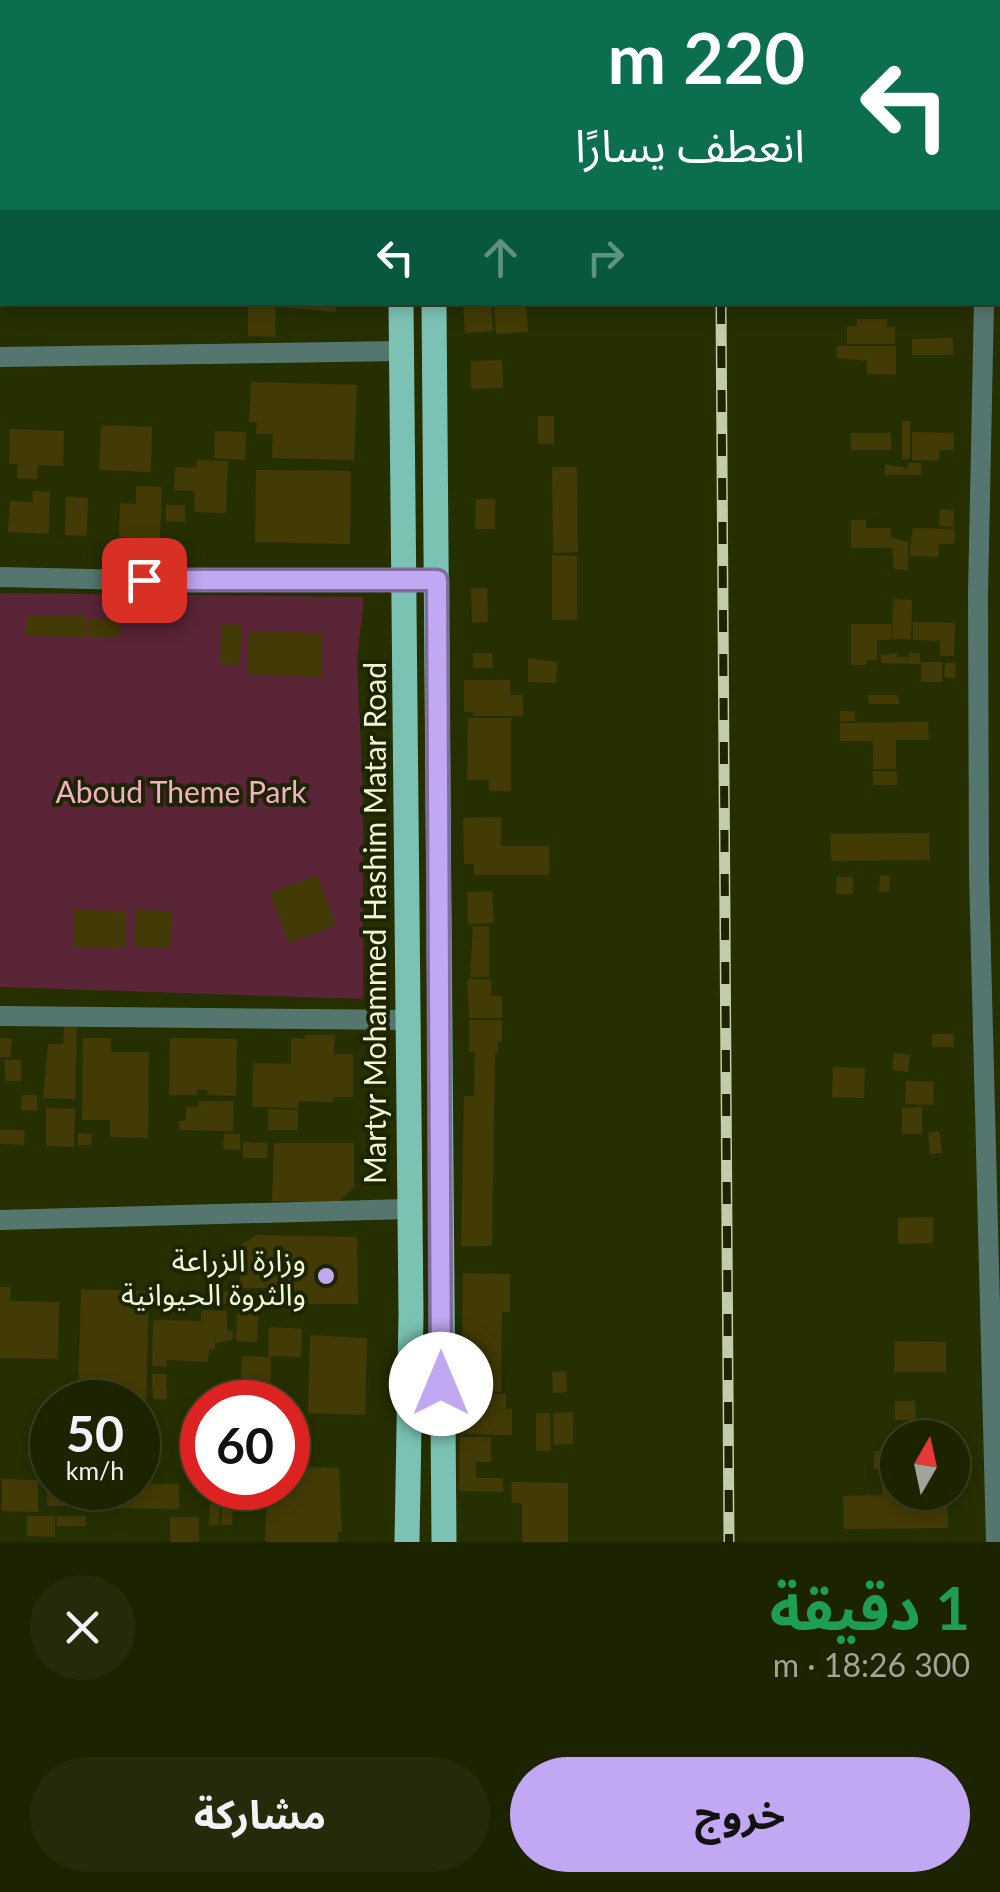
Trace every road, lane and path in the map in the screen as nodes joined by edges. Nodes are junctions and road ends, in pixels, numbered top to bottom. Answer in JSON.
{"nodes":[{"id":1,"x":401,"y":305,"type":"edge"},
{"id":2,"x":434,"y":305,"type":"edge"},
{"id":3,"x":984,"y":305,"type":"edge"},
{"id":4,"x":402,"y":351,"type":"junction"},
{"id":5,"x":0,"y":357,"type":"edge"},
{"id":6,"x":0,"y":577,"type":"edge"},
{"id":7,"x":404,"y":580,"type":"junction"},
{"id":8,"x":437,"y":580,"type":"junction"},
{"id":9,"x":0,"y":1016,"type":"edge"},
{"id":10,"x":408,"y":1020,"type":"junction"},
{"id":11,"x":408,"y":1209,"type":"junction"},
{"id":12,"x":0,"y":1220,"type":"edge"},
{"id":13,"x":407,"y":1542,"type":"edge"},
{"id":14,"x":444,"y":1542,"type":"edge"},
{"id":15,"x":996,"y":1542,"type":"edge"}],
"edges":[{"from":1,"to":4,"type":"main road","name":"Martyr Mohammed Hashim Matar Road"},
{"from":2,"to":8,"type":"main road"},
{"from":3,"to":15,"type":"street"},
{"from":4,"to":5,"type":"street"},
{"from":4,"to":7,"type":"main road","name":"Martyr Mohammed Hashim Matar Road"},
{"from":6,"to":7,"type":"street"},
{"from":7,"to":8,"type":"street"},
{"from":7,"to":10,"type":"main road","name":"Martyr Mohammed Hashim Matar Road"},
{"from":8,"to":14,"type":"main road"},
{"from":9,"to":10,"type":"street"},
{"from":10,"to":11,"type":"main road","name":"Martyr Mohammed Hashim Matar Road"},
{"from":11,"to":12,"type":"street"},
{"from":11,"to":13,"type":"main road","name":"Martyr Mohammed Hashim Matar Road"}]}
